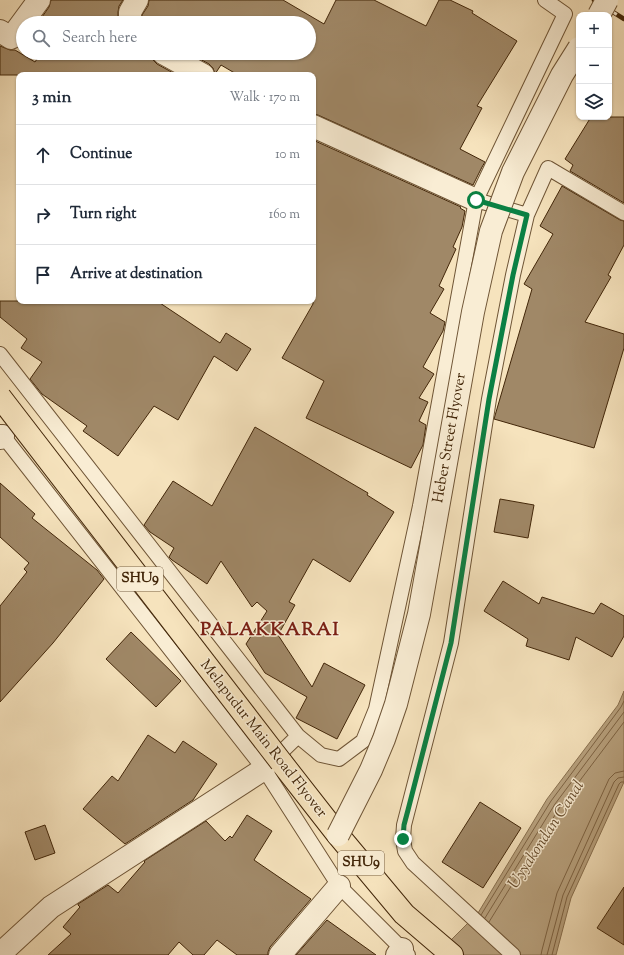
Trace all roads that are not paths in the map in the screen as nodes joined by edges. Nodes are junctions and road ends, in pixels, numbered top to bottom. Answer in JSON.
{"nodes":[{"id":1,"x":39,"y":0,"type":"edge"},
{"id":2,"x":137,"y":0,"type":"edge"},
{"id":3,"x":545,"y":0,"type":"edge"},
{"id":4,"x":608,"y":0,"type":"edge"},
{"id":5,"x":600,"y":12,"type":"edge"},
{"id":6,"x":27,"y":16,"type":"edge"},
{"id":7,"x":130,"y":16,"type":"edge"},
{"id":8,"x":0,"y":31,"type":"edge"},
{"id":9,"x":16,"y":31,"type":"edge"},
{"id":10,"x":576,"y":53,"type":"edge"},
{"id":11,"x":176,"y":60,"type":"edge"},
{"id":12,"x":198,"y":72,"type":"edge"},
{"id":13,"x":316,"y":127,"type":"edge"},
{"id":14,"x":476,"y":200,"type":"junction"},
{"id":15,"x":624,"y":213,"type":"edge"},
{"id":16,"x":527,"y":215,"type":"junction"},
{"id":17,"x":0,"y":354,"type":"edge"},
{"id":18,"x":0,"y":397,"type":"edge"},
{"id":19,"x":1,"y":435,"type":"edge"},
{"id":20,"x":298,"y":736,"type":"junction"},
{"id":21,"x":264,"y":769,"type":"junction"},
{"id":22,"x":338,"y":835,"type":"junction"},
{"id":23,"x":339,"y":886,"type":"junction"},
{"id":24,"x":403,"y":953,"type":"edge"},
{"id":25,"x":0,"y":954,"type":"edge"},
{"id":26,"x":280,"y":955,"type":"edge"},
{"id":27,"x":452,"y":955,"type":"edge"},
{"id":28,"x":513,"y":955,"type":"edge"}],
"edges":[{"from":1,"to":6,"type":"street"},
{"from":2,"to":7,"type":"street"},
{"from":3,"to":14,"type":"lane"},
{"from":4,"to":5,"type":"street","bridge":true},
{"from":8,"to":9,"type":"street"},
{"from":10,"to":22,"type":"street","name":"Heber Street Flyover","bridge":true},
{"from":11,"to":12,"type":"street"},
{"from":13,"to":14,"type":"street"},
{"from":14,"to":16,"type":"lane"},
{"from":14,"to":20,"type":"lane"},
{"from":15,"to":16,"type":"lane"},
{"from":16,"to":28,"type":"lane"},
{"from":17,"to":20,"type":"lane"},
{"from":18,"to":22,"type":"main road","name":"Melapudur Main Road Flyover","number":"SHU9","bridge":true},
{"from":19,"to":21,"type":"lane"},
{"from":20,"to":21,"type":"lane"},
{"from":21,"to":23,"type":"lane"},
{"from":21,"to":25,"type":"street"},
{"from":22,"to":27,"type":"main road","name":"Melapudur Main Road Flyover","number":"SHU9"},
{"from":23,"to":24,"type":"lane"},
{"from":23,"to":26,"type":"street"}]}
